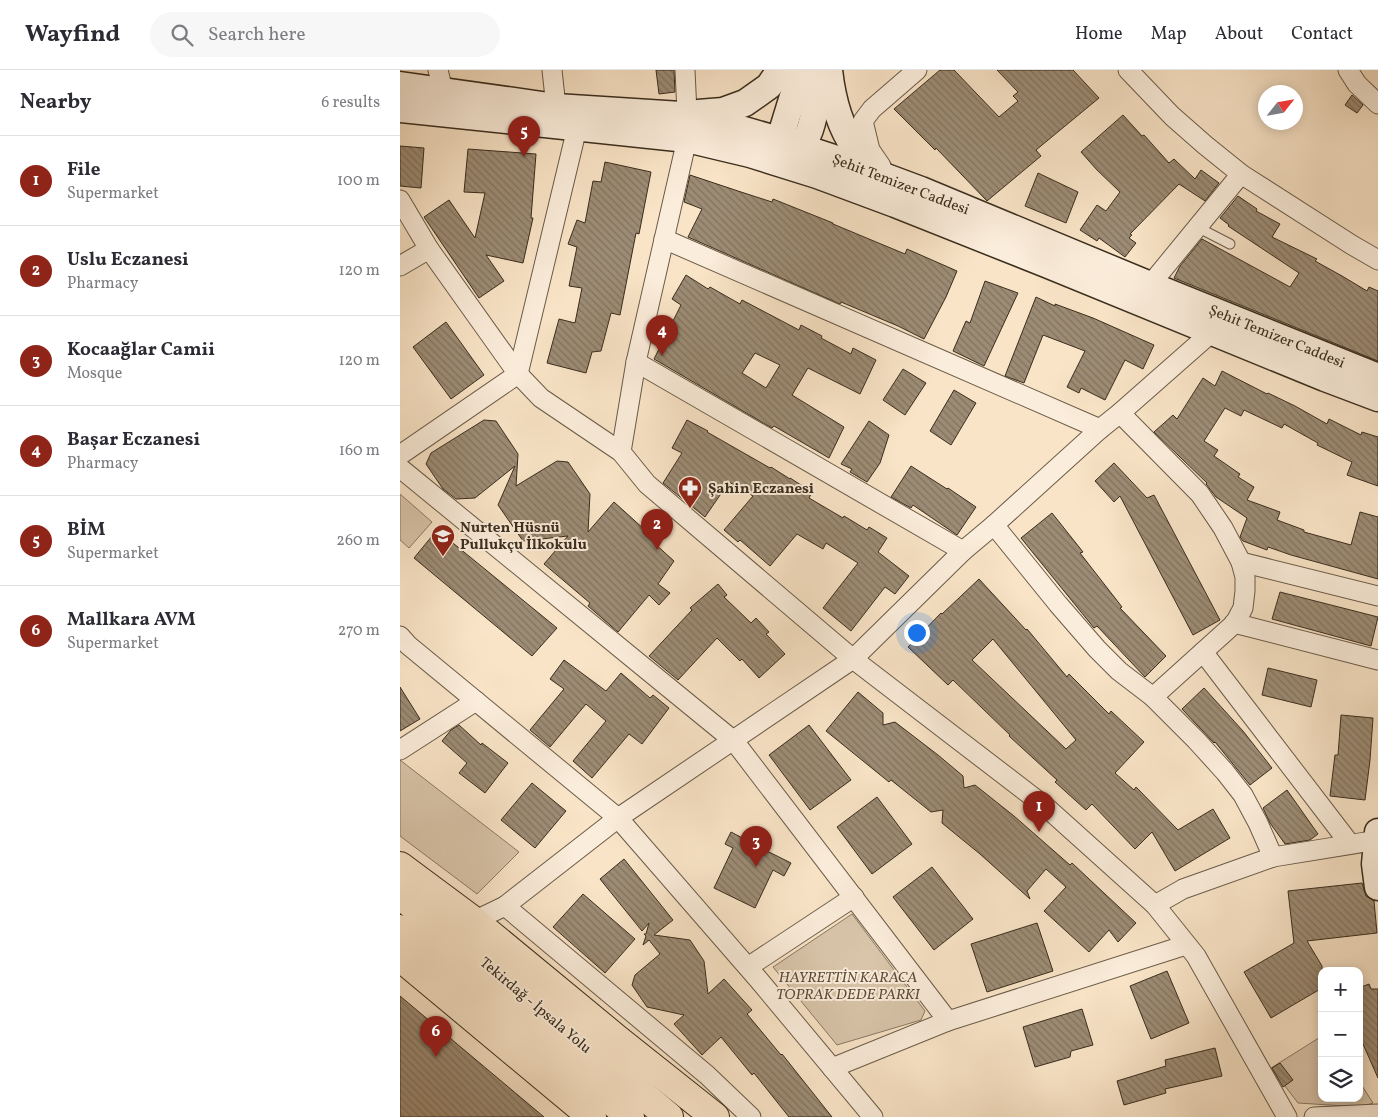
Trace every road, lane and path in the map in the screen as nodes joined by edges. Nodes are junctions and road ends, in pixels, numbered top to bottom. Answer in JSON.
{"nodes":[{"id":1,"x":552,"y":70,"type":"edge"},
{"id":2,"x":685,"y":70,"type":"edge"},
{"id":3,"x":780,"y":70,"type":"edge"},
{"id":4,"x":801,"y":70,"type":"edge"},
{"id":5,"x":822,"y":70,"type":"edge"},
{"id":6,"x":829,"y":70,"type":"edge"},
{"id":7,"x":917,"y":70,"type":"edge"},
{"id":8,"x":1128,"y":70,"type":"edge"},
{"id":9,"x":1348,"y":70,"type":"edge"},
{"id":10,"x":440,"y":81,"type":"edge"},
{"id":11,"x":400,"y":85,"type":"edge"},
{"id":12,"x":1378,"y":104,"type":"edge"},
{"id":13,"x":556,"y":107,"type":"junction"},
{"id":14,"x":400,"y":109,"type":"edge"},
{"id":15,"x":685,"y":123,"type":"junction"},
{"id":16,"x":577,"y":128,"type":"junction"},
{"id":17,"x":789,"y":146,"type":"junction"},
{"id":18,"x":750,"y":154,"type":"junction"},
{"id":19,"x":1241,"y":174,"type":"junction"},
{"id":20,"x":817,"y":175,"type":"junction"},
{"id":21,"x":888,"y":178,"type":"junction"},
{"id":22,"x":400,"y":200,"type":"edge"},
{"id":23,"x":1197,"y":227,"type":"junction"},
{"id":24,"x":664,"y":239,"type":"junction"},
{"id":25,"x":1230,"y":244,"type":"dead end"},
{"id":26,"x":428,"y":250,"type":"junction"},
{"id":27,"x":1378,"y":260,"type":"edge"},
{"id":28,"x":400,"y":266,"type":"edge"},
{"id":29,"x":1150,"y":285,"type":"junction"},
{"id":30,"x":1212,"y":332,"type":"junction"},
{"id":31,"x":636,"y":362,"type":"junction"},
{"id":32,"x":518,"y":374,"type":"junction"},
{"id":33,"x":1378,"y":377,"type":"edge"},
{"id":34,"x":1378,"y":398,"type":"edge"},
{"id":35,"x":1120,"y":413,"type":"junction"},
{"id":36,"x":1100,"y":429,"type":"junction"},
{"id":37,"x":621,"y":452,"type":"junction"},
{"id":38,"x":400,"y":455,"type":"edge"},
{"id":39,"x":400,"y":468,"type":"edge"},
{"id":40,"x":994,"y":525,"type":"junction"},
{"id":41,"x":963,"y":551,"type":"junction"},
{"id":42,"x":1241,"y":562,"type":"junction"},
{"id":43,"x":1378,"y":596,"type":"edge"},
{"id":44,"x":1234,"y":623,"type":"junction"},
{"id":45,"x":400,"y":636,"type":"edge"},
{"id":46,"x":1203,"y":652,"type":"junction"},
{"id":47,"x":853,"y":659,"type":"junction"},
{"id":48,"x":1378,"y":660,"type":"edge"},
{"id":49,"x":1153,"y":697,"type":"junction"},
{"id":50,"x":476,"y":701,"type":"junction"},
{"id":51,"x":734,"y":740,"type":"junction"},
{"id":52,"x":400,"y":750,"type":"edge"},
{"id":53,"x":618,"y":818,"type":"junction"},
{"id":54,"x":1378,"y":832,"type":"edge"},
{"id":55,"x":1378,"y":839,"type":"edge"},
{"id":56,"x":1350,"y":844,"type":"junction"},
{"id":57,"x":1273,"y":857,"type":"junction"},
{"id":58,"x":400,"y":866,"type":"edge"},
{"id":59,"x":1378,"y":887,"type":"edge"},
{"id":60,"x":400,"y":895,"type":"edge"},
{"id":61,"x":854,"y":897,"type":"junction"},
{"id":62,"x":1154,"y":905,"type":"junction"},
{"id":63,"x":505,"y":906,"type":"junction"},
{"id":64,"x":474,"y":921,"type":"junction"},
{"id":65,"x":400,"y":929,"type":"edge"},
{"id":66,"x":1186,"y":944,"type":"junction"},
{"id":67,"x":400,"y":957,"type":"edge"},
{"id":68,"x":748,"y":967,"type":"junction"},
{"id":69,"x":948,"y":1021,"type":"junction"},
{"id":70,"x":617,"y":1039,"type":"junction"},
{"id":71,"x":832,"y":1068,"type":"junction"},
{"id":72,"x":1378,"y":1114,"type":"edge"},
{"id":73,"x":592,"y":1117,"type":"edge"},
{"id":74,"x":630,"y":1117,"type":"edge"},
{"id":75,"x":670,"y":1117,"type":"edge"},
{"id":76,"x":700,"y":1117,"type":"edge"},
{"id":77,"x":715,"y":1117,"type":"edge"},
{"id":78,"x":751,"y":1117,"type":"edge"},
{"id":79,"x":872,"y":1117,"type":"edge"},
{"id":80,"x":1287,"y":1117,"type":"edge"},
{"id":81,"x":1314,"y":1117,"type":"edge"}],
"edges":[{"from":1,"to":13,"type":"street"},
{"from":2,"to":15,"type":"street"},
{"from":3,"to":15,"type":"main road"},
{"from":4,"to":17,"type":"main road"},
{"from":5,"to":17,"type":"main road"},
{"from":6,"to":21,"type":"main road"},
{"from":7,"to":21,"type":"street"},
{"from":8,"to":19,"type":"street"},
{"from":9,"to":12,"type":"street"},
{"from":10,"to":11,"type":"main road","name":"Şehit Temizer Caddesi"},
{"from":10,"to":13,"type":"main road","name":"Şehit Temizer Caddesi"},
{"from":13,"to":15,"type":"main road","name":"Şehit Temizer Caddesi"},
{"from":14,"to":16,"type":"main road","name":"Şehit Temizer Caddesi"},
{"from":15,"to":16,"type":"main road","name":"Şehit Temizer Caddesi"},
{"from":15,"to":17,"type":"main road","name":"Şehit Temizer Caddesi"},
{"from":15,"to":18,"type":"main road","name":"Şehit Temizer Caddesi"},
{"from":15,"to":24,"type":"street"},
{"from":16,"to":32,"type":"street"},
{"from":17,"to":18,"type":"main road"},
{"from":17,"to":20,"type":"main road"},
{"from":17,"to":21,"type":"main road","name":"Şehit Temizer Caddesi"},
{"from":18,"to":20,"type":"main road","name":"Şehit Temizer Caddesi"},
{"from":19,"to":23,"type":"street"},
{"from":19,"to":27,"type":"street"},
{"from":20,"to":30,"type":"main road","name":"Şehit Temizer Caddesi"},
{"from":21,"to":29,"type":"main road","name":"Şehit Temizer Caddesi"},
{"from":22,"to":26,"type":"street"},
{"from":23,"to":25,"type":"lane"},
{"from":23,"to":29,"type":"street"},
{"from":24,"to":31,"type":"street"},
{"from":24,"to":36,"type":"street"},
{"from":26,"to":28,"type":"street"},
{"from":26,"to":32,"type":"street"},
{"from":29,"to":33,"type":"main road","name":"Şehit Temizer Caddesi"},
{"from":30,"to":34,"type":"main road","name":"Şehit Temizer Caddesi"},
{"from":30,"to":35,"type":"street"},
{"from":31,"to":37,"type":"street"},
{"from":31,"to":41,"type":"street"},
{"from":32,"to":37,"type":"street"},
{"from":32,"to":38,"type":"street"},
{"from":35,"to":36,"type":"street"},
{"from":35,"to":42,"type":"street"},
{"from":36,"to":40,"type":"street"},
{"from":37,"to":47,"type":"street"},
{"from":39,"to":51,"type":"street"},
{"from":40,"to":41,"type":"street"},
{"from":40,"to":49,"type":"street"},
{"from":41,"to":47,"type":"street"},
{"from":42,"to":43,"type":"street"},
{"from":42,"to":44,"type":"street"},
{"from":44,"to":46,"type":"street"},
{"from":44,"to":48,"type":"street"},
{"from":45,"to":50,"type":"street"},
{"from":46,"to":49,"type":"street"},
{"from":46,"to":56,"type":"street"},
{"from":47,"to":51,"type":"street"},
{"from":47,"to":62,"type":"street"},
{"from":49,"to":57,"type":"street"},
{"from":50,"to":52,"type":"street"},
{"from":50,"to":53,"type":"street"},
{"from":51,"to":53,"type":"street"},
{"from":51,"to":61,"type":"street"},
{"from":53,"to":63,"type":"street"},
{"from":53,"to":68,"type":"street"},
{"from":54,"to":55,"type":"main road"},
{"from":55,"to":56,"type":"street"},
{"from":55,"to":59,"type":"main road"},
{"from":56,"to":57,"type":"street"},
{"from":57,"to":62,"type":"street"},
{"from":58,"to":64,"type":"highway"},
{"from":60,"to":75,"type":"highway","name":"Tekirdağ - İpsala Yolu"},
{"from":61,"to":68,"type":"street"},
{"from":61,"to":69,"type":"street"},
{"from":62,"to":66,"type":"street"},
{"from":63,"to":64,"type":"street"},
{"from":63,"to":78,"type":"street"},
{"from":64,"to":70,"type":"highway"},
{"from":65,"to":74,"type":"highway","name":"Tekirdağ - İpsala Yolu"},
{"from":66,"to":69,"type":"street"},
{"from":66,"to":80,"type":"street"},
{"from":67,"to":73,"type":"highway"},
{"from":68,"to":71,"type":"street"},
{"from":69,"to":71,"type":"street"},
{"from":70,"to":76,"type":"highway"},
{"from":70,"to":77,"type":"highway"},
{"from":71,"to":79,"type":"street"},
{"from":72,"to":81,"type":"street"}]}
